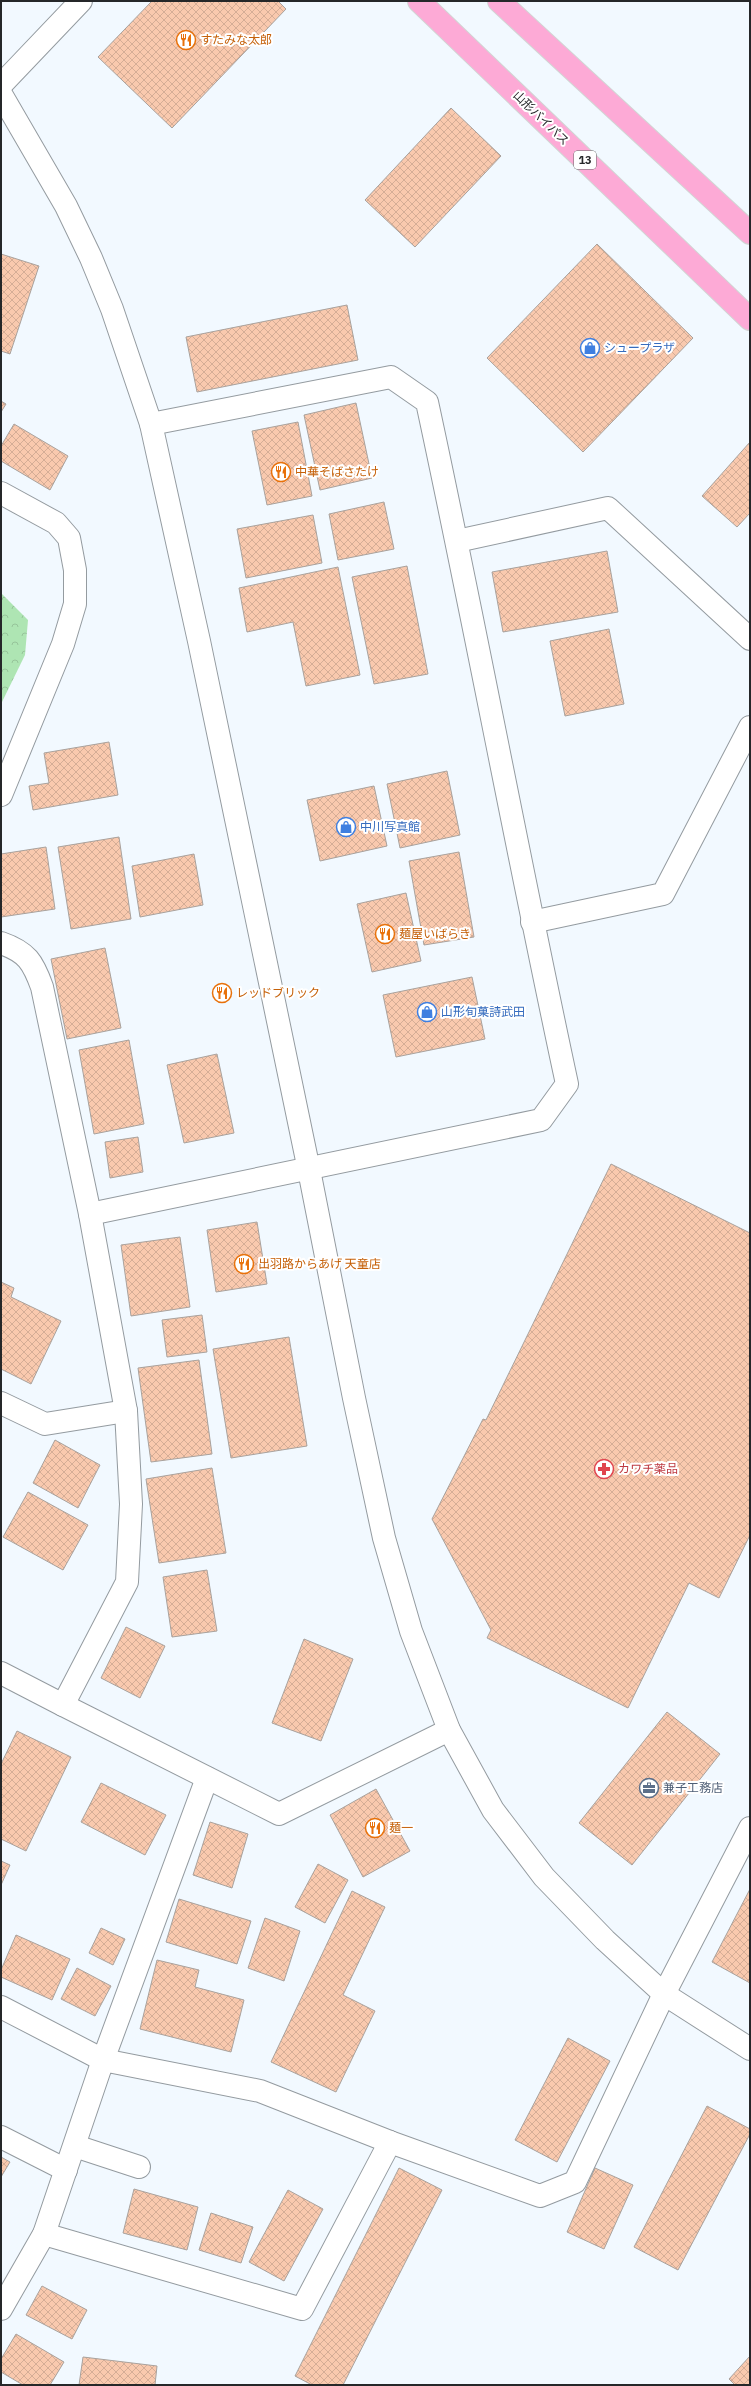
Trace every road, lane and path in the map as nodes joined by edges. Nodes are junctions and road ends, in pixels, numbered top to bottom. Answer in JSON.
{"nodes":[{"id":1,"x":81,"y":1,"type":"edge"},
{"id":2,"x":419,"y":1,"type":"edge"},
{"id":3,"x":499,"y":1,"type":"edge"},
{"id":4,"x":1,"y":85,"type":"edge"},
{"id":5,"x":1,"y":94,"type":"edge"},
{"id":6,"x":750,"y":234,"type":"edge"},
{"id":7,"x":750,"y":319,"type":"edge"},
{"id":8,"x":151,"y":424,"type":"junction"},
{"id":9,"x":1,"y":494,"type":"edge"},
{"id":10,"x":457,"y":541,"type":"junction"},
{"id":11,"x":750,"y":639,"type":"edge"},
{"id":12,"x":750,"y":727,"type":"edge"},
{"id":13,"x":1,"y":795,"type":"edge"},
{"id":14,"x":532,"y":922,"type":"junction"},
{"id":15,"x":1,"y":943,"type":"edge"},
{"id":16,"x":309,"y":1170,"type":"junction"},
{"id":17,"x":90,"y":1214,"type":"junction"},
{"id":18,"x":1,"y":1403,"type":"edge"},
{"id":19,"x":126,"y":1411,"type":"junction"},
{"id":20,"x":1,"y":1673,"type":"edge"},
{"id":21,"x":63,"y":1705,"type":"junction"},
{"id":22,"x":449,"y":1730,"type":"junction"},
{"id":23,"x":207,"y":1778,"type":"junction"},
{"id":24,"x":750,"y":1828,"type":"edge"},
{"id":25,"x":664,"y":1994,"type":"junction"},
{"id":26,"x":1,"y":2007,"type":"edge"},
{"id":27,"x":750,"y":2050,"type":"edge"},
{"id":28,"x":103,"y":2060,"type":"junction"},
{"id":29,"x":1,"y":2137,"type":"edge"},
{"id":30,"x":390,"y":2142,"type":"junction"},
{"id":31,"x":75,"y":2146,"type":"junction"},
{"id":32,"x":139,"y":2167,"type":"dead end"},
{"id":33,"x":66,"y":2170,"type":"junction"},
{"id":34,"x":44,"y":2234,"type":"junction"},
{"id":35,"x":1,"y":2309,"type":"edge"}],
"edges":[{"from":1,"to":4,"type":"street"},
{"from":2,"to":7,"type":"highway","name":"山形バイパス","number":"13"},
{"from":3,"to":6,"type":"highway"},
{"from":5,"to":8,"type":"street"},
{"from":8,"to":10,"type":"street"},
{"from":8,"to":16,"type":"street"},
{"from":9,"to":13,"type":"street"},
{"from":10,"to":11,"type":"street"},
{"from":10,"to":14,"type":"street"},
{"from":12,"to":14,"type":"street"},
{"from":14,"to":16,"type":"street"},
{"from":15,"to":17,"type":"street"},
{"from":16,"to":17,"type":"street"},
{"from":16,"to":22,"type":"street"},
{"from":17,"to":19,"type":"street"},
{"from":18,"to":19,"type":"street"},
{"from":19,"to":21,"type":"street"},
{"from":20,"to":21,"type":"street"},
{"from":21,"to":23,"type":"street"},
{"from":22,"to":23,"type":"street"},
{"from":22,"to":25,"type":"street"},
{"from":23,"to":28,"type":"street"},
{"from":24,"to":25,"type":"street"},
{"from":25,"to":27,"type":"street"},
{"from":25,"to":30,"type":"street"},
{"from":26,"to":28,"type":"street"},
{"from":28,"to":30,"type":"street"},
{"from":28,"to":31,"type":"street"},
{"from":29,"to":33,"type":"street"},
{"from":30,"to":34,"type":"street"},
{"from":31,"to":32,"type":"street"},
{"from":31,"to":33,"type":"street"},
{"from":33,"to":34,"type":"street"},
{"from":34,"to":35,"type":"street"}]}
